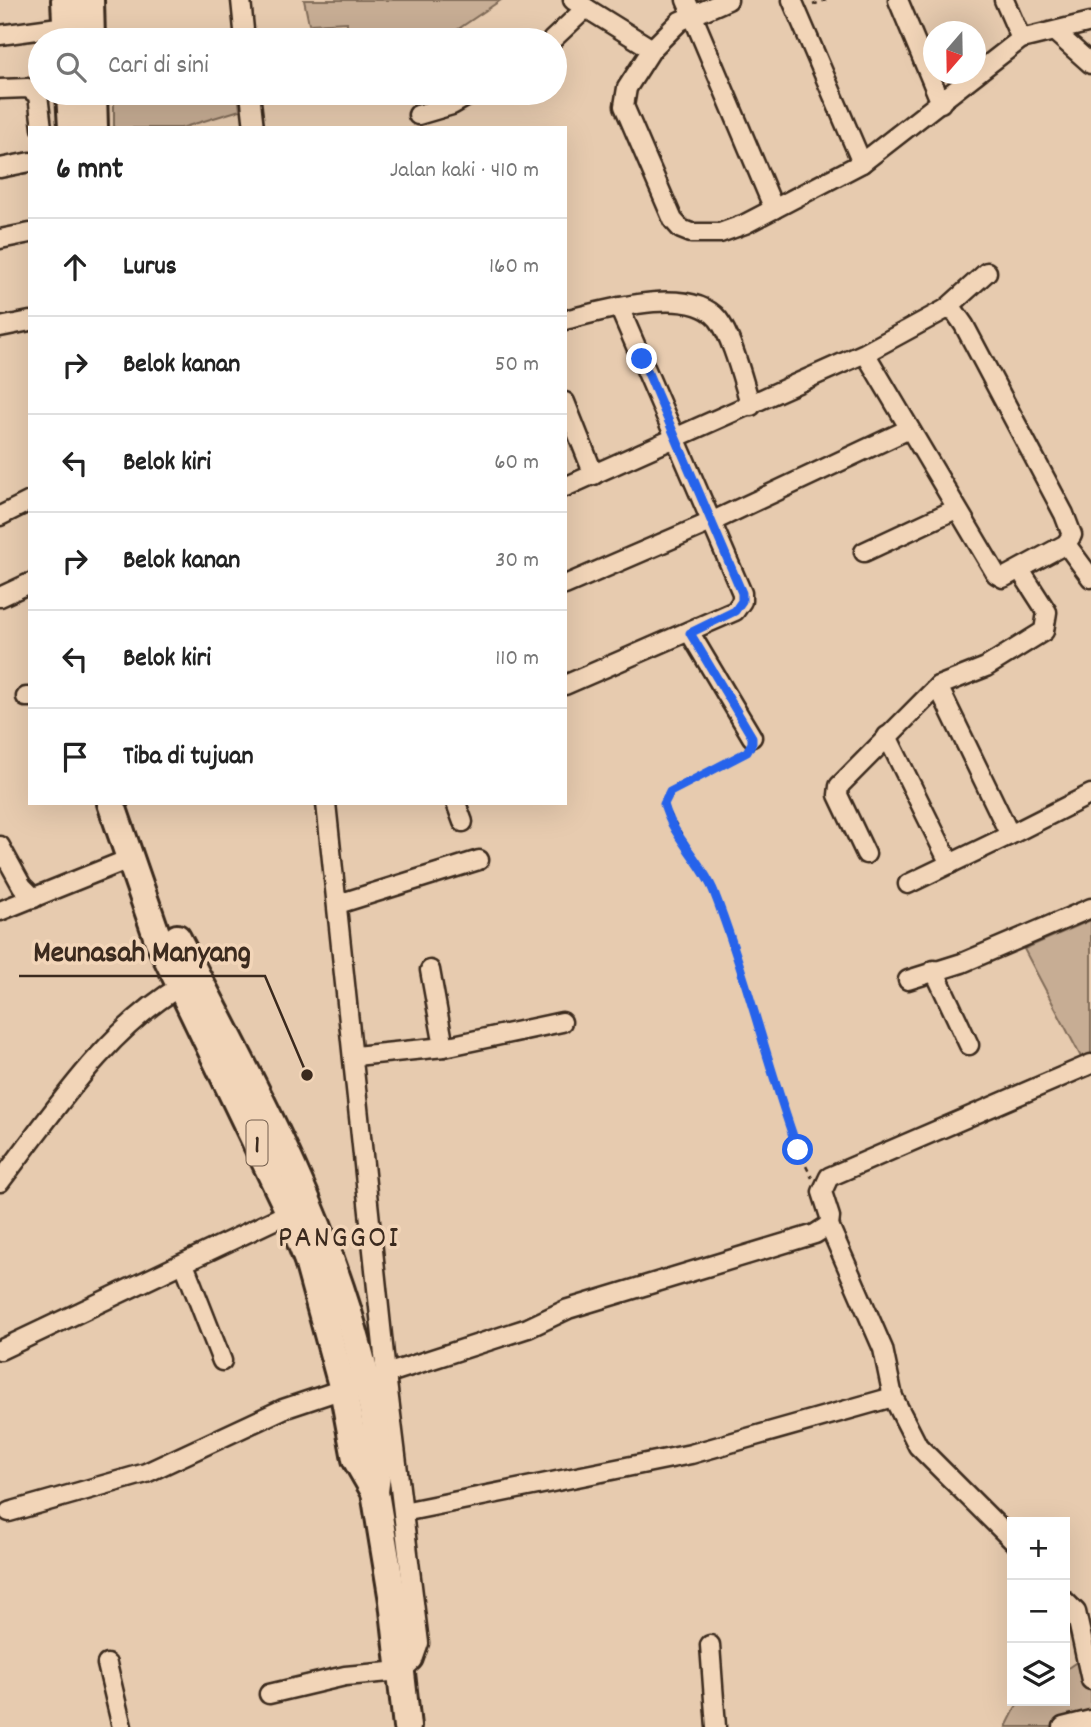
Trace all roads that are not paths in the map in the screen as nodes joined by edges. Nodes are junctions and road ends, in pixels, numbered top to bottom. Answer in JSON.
{"nodes":[{"id":1,"x":65,"y":0,"type":"edge"},
{"id":2,"x":90,"y":0,"type":"edge"},
{"id":3,"x":241,"y":0,"type":"edge"},
{"id":4,"x":728,"y":0,"type":"edge"},
{"id":5,"x":792,"y":0,"type":"edge"},
{"id":6,"x":898,"y":0,"type":"edge"},
{"id":7,"x":1004,"y":0,"type":"edge"},
{"id":8,"x":580,"y":4,"type":"edge"},
{"id":9,"x":689,"y":7,"type":"edge"},
{"id":10,"x":1091,"y":22,"type":"edge"},
{"id":11,"x":66,"y":28,"type":"edge"},
{"id":12,"x":91,"y":28,"type":"edge"},
{"id":13,"x":244,"y":28,"type":"edge"},
{"id":14,"x":561,"y":28,"type":"edge"},
{"id":15,"x":1055,"y":32,"type":"junction"},
{"id":16,"x":28,"y":34,"type":"edge"},
{"id":17,"x":0,"y":35,"type":"edge"},
{"id":18,"x":1021,"y":39,"type":"junction"},
{"id":19,"x":652,"y":49,"type":"junction"},
{"id":20,"x":1091,"y":64,"type":"edge"},
{"id":21,"x":28,"y":88,"type":"edge"},
{"id":22,"x":0,"y":89,"type":"edge"},
{"id":23,"x":941,"y":103,"type":"junction"},
{"id":24,"x":39,"y":105,"type":"edge"},
{"id":25,"x":71,"y":105,"type":"edge"},
{"id":26,"x":93,"y":105,"type":"edge"},
{"id":27,"x":251,"y":105,"type":"edge"},
{"id":28,"x":452,"y":105,"type":"edge"},
{"id":29,"x":418,"y":115,"type":"dead end"},
{"id":30,"x":42,"y":126,"type":"edge"},
{"id":31,"x":72,"y":126,"type":"edge"},
{"id":32,"x":94,"y":126,"type":"edge"},
{"id":33,"x":254,"y":126,"type":"edge"},
{"id":34,"x":28,"y":162,"type":"edge"},
{"id":35,"x":862,"y":163,"type":"junction"},
{"id":36,"x":0,"y":168,"type":"edge"},
{"id":37,"x":774,"y":209,"type":"junction"},
{"id":38,"x":28,"y":233,"type":"edge"},
{"id":39,"x":0,"y":239,"type":"edge"},
{"id":40,"x":987,"y":272,"type":"dead end"},
{"id":41,"x":619,"y":307,"type":"junction"},
{"id":42,"x":946,"y":309,"type":"junction"},
{"id":43,"x":567,"y":320,"type":"edge"},
{"id":44,"x":28,"y":321,"type":"edge"},
{"id":45,"x":0,"y":327,"type":"edge"},
{"id":46,"x":865,"y":353,"type":"junction"},
{"id":47,"x":751,"y":406,"type":"junction"},
{"id":48,"x":567,"y":407,"type":"edge"},
{"id":49,"x":909,"y":429,"type":"junction"},
{"id":50,"x":675,"y":440,"type":"junction"},
{"id":51,"x":594,"y":475,"type":"junction"},
{"id":52,"x":567,"y":486,"type":"edge"},
{"id":53,"x":28,"y":502,"type":"edge"},
{"id":54,"x":956,"y":509,"type":"junction"},
{"id":55,"x":0,"y":516,"type":"edge"},
{"id":56,"x":711,"y":522,"type":"junction"},
{"id":57,"x":1066,"y":544,"type":"junction"},
{"id":58,"x":864,"y":552,"type":"dead end"},
{"id":59,"x":1020,"y":570,"type":"junction"},
{"id":60,"x":1091,"y":578,"type":"edge"},
{"id":61,"x":28,"y":584,"type":"edge"},
{"id":62,"x":567,"y":584,"type":"edge"},
{"id":63,"x":0,"y":597,"type":"edge"},
{"id":64,"x":690,"y":633,"type":"junction"},
{"id":65,"x":567,"y":684,"type":"edge"},
{"id":66,"x":938,"y":686,"type":"junction"},
{"id":67,"x":887,"y":736,"type":"junction"},
{"id":68,"x":752,"y":737,"type":"road end"},
{"id":69,"x":1091,"y":794,"type":"edge"},
{"id":70,"x":112,"y":805,"type":"edge"},
{"id":71,"x":128,"y":805,"type":"edge"},
{"id":72,"x":326,"y":805,"type":"edge"},
{"id":73,"x":457,"y":805,"type":"edge"},
{"id":74,"x":463,"y":822,"type":"dead end"},
{"id":75,"x":1010,"y":835,"type":"junction"},
{"id":76,"x":0,"y":846,"type":"edge"},
{"id":77,"x":866,"y":853,"type":"dead end"},
{"id":78,"x":129,"y":859,"type":"junction"},
{"id":79,"x":479,"y":860,"type":"dead end"},
{"id":80,"x":950,"y":864,"type":"junction"},
{"id":81,"x":908,"y":884,"type":"dead end"},
{"id":82,"x":28,"y":892,"type":"junction"},
{"id":83,"x":338,"y":904,"type":"junction"},
{"id":84,"x":1091,"y":908,"type":"edge"},
{"id":85,"x":0,"y":911,"type":"edge"},
{"id":86,"x":166,"y":936,"type":"junction"},
{"id":87,"x":430,"y":970,"type":"dead end"},
{"id":88,"x":934,"y":970,"type":"junction"},
{"id":89,"x":908,"y":980,"type":"dead end"},
{"id":90,"x":181,"y":986,"type":"junction"},
{"id":91,"x":562,"y":1022,"type":"dead end"},
{"id":92,"x":969,"y":1045,"type":"dead end"},
{"id":93,"x":444,"y":1047,"type":"junction"},
{"id":94,"x":355,"y":1056,"type":"junction"},
{"id":95,"x":1091,"y":1064,"type":"edge"},
{"id":96,"x":244,"y":1091,"type":"junction"},
{"id":97,"x":0,"y":1182,"type":"edge"},
{"id":98,"x":300,"y":1208,"type":"junction"},
{"id":99,"x":829,"y":1225,"type":"junction"},
{"id":100,"x":184,"y":1264,"type":"junction"},
{"id":101,"x":0,"y":1350,"type":"edge"},
{"id":102,"x":222,"y":1361,"type":"dead end"},
{"id":103,"x":386,"y":1374,"type":"junction"},
{"id":104,"x":343,"y":1389,"type":"junction"},
{"id":105,"x":893,"y":1397,"type":"junction"},
{"id":106,"x":375,"y":1492,"type":"junction"},
{"id":107,"x":9,"y":1512,"type":"dead end"},
{"id":108,"x":403,"y":1512,"type":"junction"},
{"id":109,"x":1007,"y":1535,"type":"edge"},
{"id":110,"x":1070,"y":1606,"type":"edge"},
{"id":111,"x":710,"y":1644,"type":"dead end"},
{"id":112,"x":107,"y":1664,"type":"dead end"},
{"id":113,"x":401,"y":1671,"type":"junction"},
{"id":114,"x":1091,"y":1680,"type":"edge"},
{"id":115,"x":269,"y":1694,"type":"dead end"},
{"id":116,"x":1091,"y":1720,"type":"edge"},
{"id":117,"x":122,"y":1727,"type":"edge"},
{"id":118,"x":407,"y":1727,"type":"edge"},
{"id":119,"x":716,"y":1727,"type":"edge"},
{"id":120,"x":1063,"y":1727,"type":"edge"}],
"edges":[{"from":1,"to":11,"type":"highway"},
{"from":2,"to":12,"type":"highway"},
{"from":3,"to":13,"type":"street"},
{"from":4,"to":9,"type":"street"},
{"from":5,"to":35,"type":"street"},
{"from":6,"to":23,"type":"street"},
{"from":7,"to":18,"type":"street"},
{"from":8,"to":14,"type":"street"},
{"from":8,"to":19,"type":"street"},
{"from":9,"to":19,"type":"street"},
{"from":9,"to":37,"type":"street"},
{"from":10,"to":15,"type":"street"},
{"from":15,"to":18,"type":"street"},
{"from":15,"to":20,"type":"street"},
{"from":16,"to":17,"type":"street"},
{"from":18,"to":23,"type":"street"},
{"from":19,"to":37,"type":"street"},
{"from":21,"to":22,"type":"street"},
{"from":23,"to":35,"type":"street"},
{"from":24,"to":30,"type":"street"},
{"from":25,"to":31,"type":"highway"},
{"from":26,"to":32,"type":"highway"},
{"from":27,"to":33,"type":"street"},
{"from":28,"to":29,"type":"street"},
{"from":34,"to":36,"type":"street"},
{"from":35,"to":37,"type":"street"},
{"from":38,"to":39,"type":"street"},
{"from":40,"to":42,"type":"street"},
{"from":41,"to":43,"type":"street"},
{"from":41,"to":47,"type":"street"},
{"from":41,"to":50,"type":"street"},
{"from":42,"to":46,"type":"street"},
{"from":42,"to":57,"type":"street"},
{"from":44,"to":45,"type":"street"},
{"from":46,"to":47,"type":"street"},
{"from":46,"to":49,"type":"street"},
{"from":47,"to":50,"type":"street"},
{"from":48,"to":51,"type":"street"},
{"from":49,"to":54,"type":"street"},
{"from":49,"to":56,"type":"street"},
{"from":50,"to":51,"type":"street"},
{"from":50,"to":56,"type":"street"},
{"from":51,"to":52,"type":"street"},
{"from":53,"to":55,"type":"street"},
{"from":54,"to":58,"type":"street"},
{"from":54,"to":59,"type":"street"},
{"from":56,"to":62,"type":"street"},
{"from":56,"to":64,"type":"street"},
{"from":57,"to":59,"type":"street"},
{"from":57,"to":60,"type":"street"},
{"from":59,"to":66,"type":"street"},
{"from":61,"to":63,"type":"street"},
{"from":64,"to":65,"type":"street"},
{"from":64,"to":68,"type":"street"},
{"from":66,"to":67,"type":"street"},
{"from":66,"to":75,"type":"street"},
{"from":67,"to":77,"type":"street"},
{"from":67,"to":80,"type":"street"},
{"from":69,"to":75,"type":"street"},
{"from":70,"to":78,"type":"highway","number":"1"},
{"from":71,"to":86,"type":"highway","number":"1"},
{"from":72,"to":83,"type":"street"},
{"from":73,"to":74,"type":"street"},
{"from":75,"to":80,"type":"street"},
{"from":76,"to":82,"type":"street"},
{"from":78,"to":82,"type":"street"},
{"from":78,"to":86,"type":"highway","number":"1"},
{"from":79,"to":83,"type":"street"},
{"from":80,"to":81,"type":"street"},
{"from":82,"to":85,"type":"street"},
{"from":83,"to":94,"type":"street"},
{"from":84,"to":88,"type":"street"},
{"from":86,"to":90,"type":"highway","number":"1"},
{"from":86,"to":96,"type":"highway","number":"1"},
{"from":87,"to":93,"type":"street"},
{"from":88,"to":89,"type":"street"},
{"from":88,"to":92,"type":"street"},
{"from":90,"to":96,"type":"highway","number":"1"},
{"from":90,"to":97,"type":"street"},
{"from":91,"to":93,"type":"street"},
{"from":93,"to":94,"type":"street"},
{"from":94,"to":103,"type":"street"},
{"from":95,"to":99,"type":"street"},
{"from":96,"to":98,"type":"highway","number":"1"},
{"from":98,"to":100,"type":"street"},
{"from":98,"to":104,"type":"highway","number":"1"},
{"from":98,"to":106,"type":"highway","number":"1"},
{"from":99,"to":103,"type":"street"},
{"from":99,"to":105,"type":"street"},
{"from":100,"to":101,"type":"street"},
{"from":100,"to":102,"type":"street"},
{"from":103,"to":108,"type":"street"},
{"from":104,"to":106,"type":"highway","number":"1"},
{"from":104,"to":107,"type":"street"},
{"from":105,"to":108,"type":"street"},
{"from":105,"to":109,"type":"street"},
{"from":106,"to":113,"type":"highway","number":"1"},
{"from":108,"to":113,"type":"street"},
{"from":110,"to":114,"type":"street"},
{"from":111,"to":119,"type":"street"},
{"from":112,"to":117,"type":"street"},
{"from":113,"to":115,"type":"street"},
{"from":113,"to":118,"type":"highway","number":"1"},
{"from":116,"to":120,"type":"street"}]}
